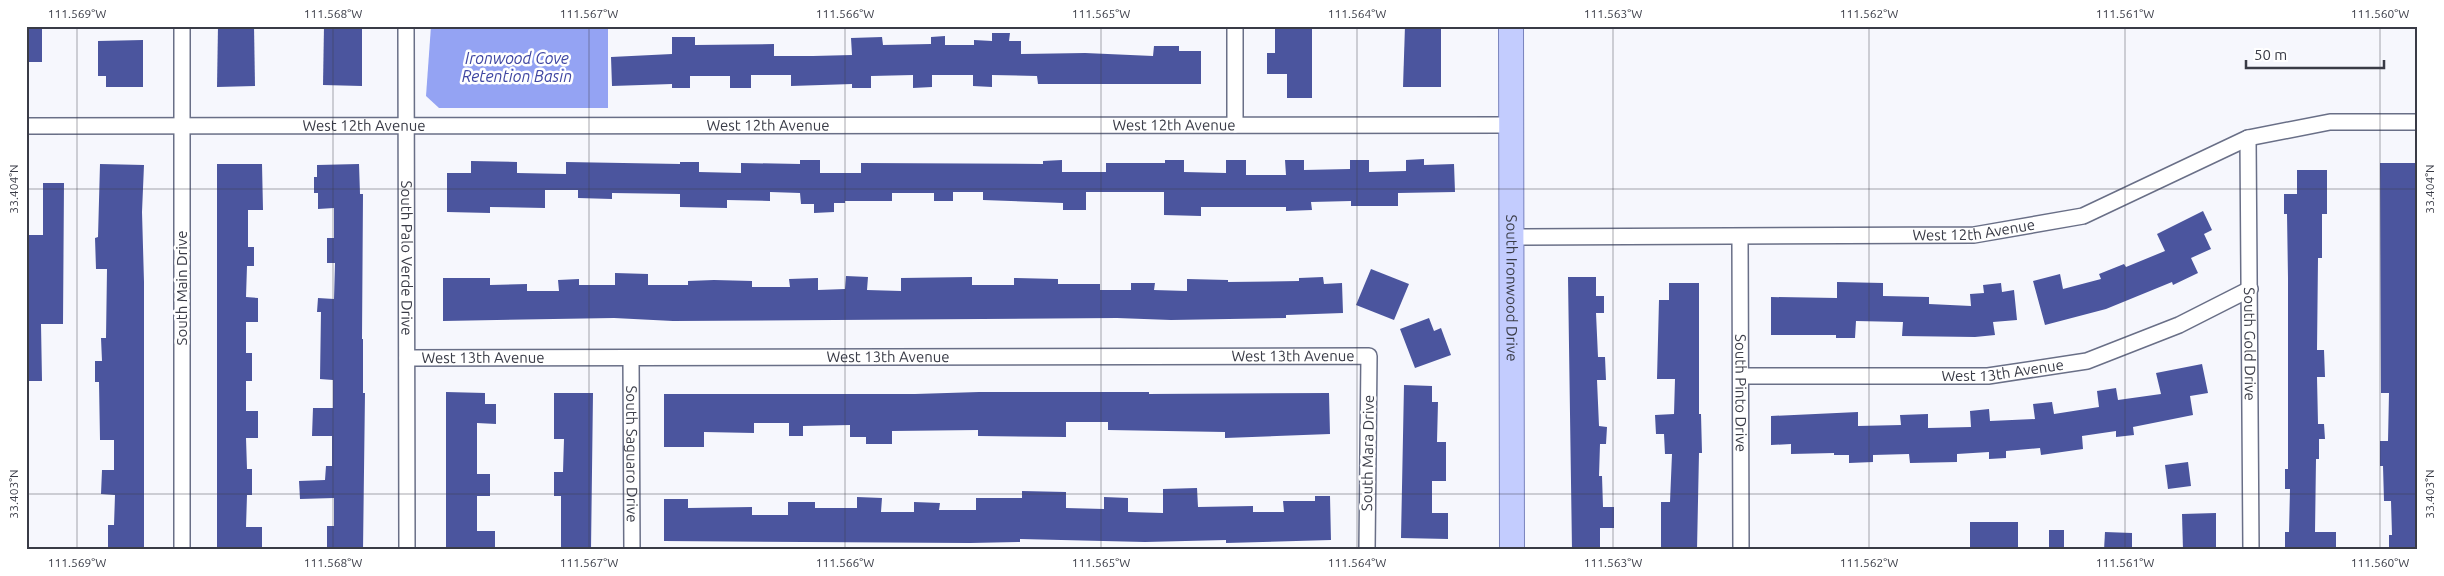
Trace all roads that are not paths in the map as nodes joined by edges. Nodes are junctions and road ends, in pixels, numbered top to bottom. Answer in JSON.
{"nodes":[{"id":1,"x":182,"y":26,"type":"edge"},
{"id":2,"x":406,"y":26,"type":"edge"},
{"id":3,"x":1235,"y":26,"type":"edge"},
{"id":4,"x":1511,"y":26,"type":"edge"},
{"id":5,"x":2418,"y":122,"type":"edge"},
{"id":6,"x":1235,"y":125,"type":"junction"},
{"id":7,"x":1511,"y":125,"type":"junction"},
{"id":8,"x":26,"y":126,"type":"edge"},
{"id":9,"x":182,"y":126,"type":"junction"},
{"id":10,"x":406,"y":126,"type":"junction"},
{"id":11,"x":2248,"y":138,"type":"junction"},
{"id":12,"x":1512,"y":237,"type":"junction"},
{"id":13,"x":1740,"y":237,"type":"junction"},
{"id":14,"x":2250,"y":288,"type":"junction"},
{"id":15,"x":1369,"y":356,"type":"joint"},
{"id":16,"x":407,"y":358,"type":"junction"},
{"id":17,"x":631,"y":358,"type":"junction"},
{"id":18,"x":1741,"y":376,"type":"junction"},
{"id":19,"x":182,"y":550,"type":"edge"},
{"id":20,"x":407,"y":550,"type":"edge"},
{"id":21,"x":632,"y":550,"type":"edge"},
{"id":22,"x":1367,"y":550,"type":"edge"},
{"id":23,"x":1512,"y":550,"type":"edge"},
{"id":24,"x":1741,"y":550,"type":"edge"},
{"id":25,"x":2250,"y":550,"type":"edge"}],
"edges":[{"from":1,"to":9,"type":"street","name":"South Main Drive"},
{"from":2,"to":10,"type":"street","name":"South Palo Verde Drive"},
{"from":3,"to":6,"type":"street"},
{"from":4,"to":7,"type":"main road","name":"South Ironwood Drive"},
{"from":5,"to":11,"type":"street","name":"West 12th Avenue"},
{"from":6,"to":7,"type":"street","name":"West 12th Avenue"},
{"from":6,"to":10,"type":"street","name":"West 12th Avenue"},
{"from":7,"to":12,"type":"main road","name":"South Ironwood Drive"},
{"from":8,"to":9,"type":"street","name":"West 12th Avenue"},
{"from":9,"to":10,"type":"street","name":"West 12th Avenue"},
{"from":9,"to":19,"type":"street","name":"South Main Drive"},
{"from":10,"to":16,"type":"street","name":"South Palo Verde Drive"},
{"from":11,"to":13,"type":"street","name":"West 12th Avenue"},
{"from":11,"to":14,"type":"street","name":"South Gold Drive"},
{"from":12,"to":13,"type":"street","name":"West 12th Avenue"},
{"from":12,"to":23,"type":"main road","name":"South Ironwood Drive"},
{"from":13,"to":18,"type":"street","name":"South Pinto Drive"},
{"from":14,"to":18,"type":"street","name":"West 13th Avenue"},
{"from":14,"to":25,"type":"street","name":"South Gold Drive"},
{"from":15,"to":17,"type":"street","name":"West 13th Avenue"},
{"from":15,"to":22,"type":"street","name":"South Mara Drive"},
{"from":16,"to":17,"type":"street","name":"West 13th Avenue"},
{"from":16,"to":20,"type":"street","name":"South Palo Verde Drive"},
{"from":17,"to":21,"type":"street","name":"South Saguaro Drive"},
{"from":18,"to":24,"type":"street","name":"South Pinto Drive"}]}
